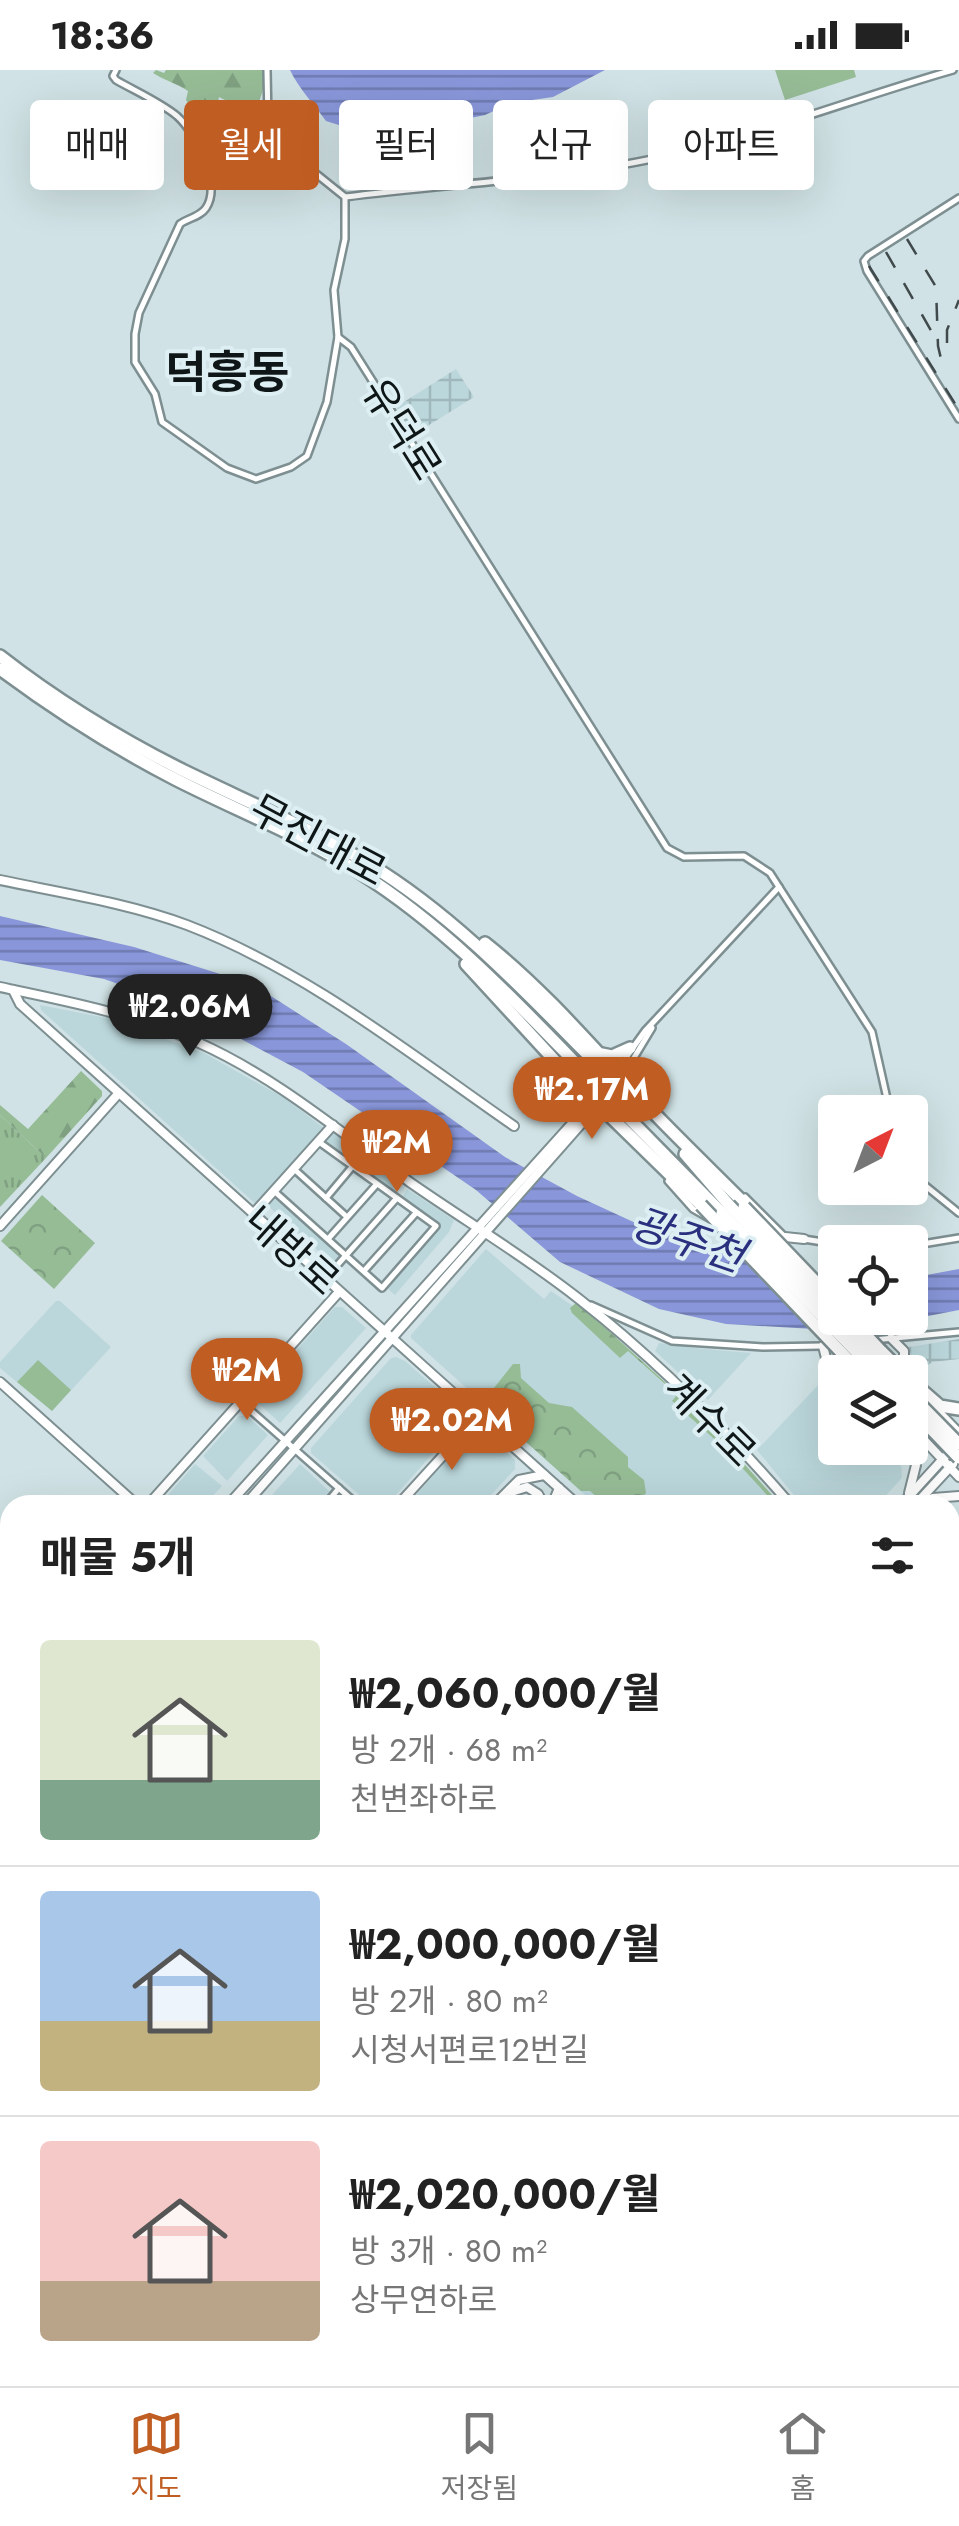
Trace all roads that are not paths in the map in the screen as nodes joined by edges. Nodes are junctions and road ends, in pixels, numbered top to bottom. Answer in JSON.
{"nodes":[{"id":1,"x":116,"y":70,"type":"edge"},
{"id":2,"x":268,"y":70,"type":"edge"},
{"id":3,"x":953,"y":70,"type":"edge"},
{"id":4,"x":268,"y":100,"type":"edge"},
{"id":5,"x":184,"y":127,"type":"edge"},
{"id":6,"x":319,"y":176,"type":"edge"},
{"id":7,"x":211,"y":190,"type":"edge"},
{"id":8,"x":345,"y":197,"type":"junction"},
{"id":9,"x":959,"y":198,"type":"edge"},
{"id":10,"x":338,"y":337,"type":"junction"},
{"id":11,"x":959,"y":419,"type":"edge"},
{"id":12,"x":0,"y":656,"type":"edge"},
{"id":13,"x":0,"y":669,"type":"edge"},
{"id":14,"x":0,"y":880,"type":"edge"},
{"id":15,"x":779,"y":887,"type":"junction"},
{"id":16,"x":420,"y":899,"type":"junction"},
{"id":17,"x":438,"y":930,"type":"junction"},
{"id":18,"x":0,"y":987,"type":"edge"},
{"id":19,"x":13,"y":990,"type":"junction"},
{"id":20,"x":44,"y":996,"type":"junction"},
{"id":21,"x":35,"y":1018,"type":"junction"},
{"id":22,"x":653,"y":1025,"type":"junction"},
{"id":23,"x":630,"y":1048,"type":"junction"},
{"id":24,"x":602,"y":1054,"type":"junction"},
{"id":25,"x":568,"y":1075,"type":"junction"},
{"id":26,"x":626,"y":1081,"type":"junction"},
{"id":27,"x":118,"y":1094,"type":"junction"},
{"id":28,"x":886,"y":1095,"type":"edge"},
{"id":29,"x":599,"y":1104,"type":"junction"},
{"id":30,"x":578,"y":1120,"type":"junction"},
{"id":31,"x":333,"y":1125,"type":"junction"},
{"id":32,"x":514,"y":1126,"type":"dead end"},
{"id":33,"x":319,"y":1142,"type":"junction"},
{"id":34,"x":551,"y":1153,"type":"junction"},
{"id":35,"x":664,"y":1155,"type":"junction"},
{"id":36,"x":694,"y":1164,"type":"junction"},
{"id":37,"x":352,"y":1167,"type":"junction"},
{"id":38,"x":294,"y":1169,"type":"junction"},
{"id":39,"x":376,"y":1185,"type":"junction"},
{"id":40,"x":928,"y":1188,"type":"edge"},
{"id":41,"x":274,"y":1190,"type":"junction"},
{"id":42,"x":326,"y":1198,"type":"junction"},
{"id":43,"x":396,"y":1199,"type":"junction"},
{"id":44,"x":702,"y":1204,"type":"junction"},
{"id":45,"x":744,"y":1207,"type":"junction"},
{"id":46,"x":721,"y":1212,"type":"junction"},
{"id":47,"x":416,"y":1213,"type":"junction"},
{"id":48,"x":253,"y":1214,"type":"junction"},
{"id":49,"x":959,"y":1214,"type":"edge"},
{"id":50,"x":347,"y":1218,"type":"junction"},
{"id":51,"x":0,"y":1226,"type":"edge"},
{"id":52,"x":483,"y":1227,"type":"junction"},
{"id":53,"x":785,"y":1237,"type":"junction"},
{"id":54,"x":959,"y":1238,"type":"edge"},
{"id":55,"x":328,"y":1239,"type":"junction"},
{"id":56,"x":804,"y":1239,"type":"joint"},
{"id":57,"x":818,"y":1241,"type":"edge"},
{"id":58,"x":928,"y":1243,"type":"edge"},
{"id":59,"x":346,"y":1255,"type":"junction"},
{"id":60,"x":364,"y":1271,"type":"junction"},
{"id":61,"x":325,"y":1279,"type":"junction"},
{"id":62,"x":818,"y":1284,"type":"edge"},
{"id":63,"x":382,"y":1288,"type":"junction"},
{"id":64,"x":340,"y":1292,"type":"junction"},
{"id":65,"x":392,"y":1296,"type":"dead end"},
{"id":66,"x":580,"y":1300,"type":"junction"},
{"id":67,"x":818,"y":1301,"type":"edge"},
{"id":68,"x":383,"y":1330,"type":"junction"},
{"id":69,"x":959,"y":1332,"type":"edge"},
{"id":70,"x":850,"y":1335,"type":"edge"},
{"id":71,"x":392,"y":1338,"type":"junction"},
{"id":72,"x":891,"y":1338,"type":"junction"},
{"id":73,"x":823,"y":1346,"type":"junction"},
{"id":74,"x":825,"y":1355,"type":"edge"},
{"id":75,"x":862,"y":1355,"type":"edge"},
{"id":76,"x":863,"y":1355,"type":"edge"},
{"id":77,"x":865,"y":1355,"type":"edge"},
{"id":78,"x":905,"y":1355,"type":"edge"},
{"id":79,"x":0,"y":1382,"type":"edge"},
{"id":80,"x":928,"y":1392,"type":"edge"},
{"id":81,"x":928,"y":1395,"type":"edge"},
{"id":82,"x":928,"y":1401,"type":"edge"},
{"id":83,"x":241,"y":1402,"type":"junction"},
{"id":84,"x":928,"y":1402,"type":"edge"},
{"id":85,"x":959,"y":1408,"type":"edge"},
{"id":86,"x":937,"y":1412,"type":"junction"},
{"id":87,"x":479,"y":1416,"type":"junction"},
{"id":88,"x":928,"y":1429,"type":"edge"},
{"id":89,"x":928,"y":1430,"type":"edge"},
{"id":90,"x":959,"y":1433,"type":"edge"},
{"id":91,"x":286,"y":1440,"type":"junction"},
{"id":92,"x":959,"y":1442,"type":"edge"},
{"id":93,"x":928,"y":1446,"type":"edge"},
{"id":94,"x":294,"y":1448,"type":"junction"},
{"id":95,"x":526,"y":1459,"type":"junction"},
{"id":96,"x":943,"y":1460,"type":"junction"},
{"id":97,"x":956,"y":1461,"type":"edge"},
{"id":98,"x":916,"y":1465,"type":"edge"},
{"id":99,"x":544,"y":1475,"type":"junction"},
{"id":100,"x":959,"y":1476,"type":"edge"},
{"id":101,"x":339,"y":1488,"type":"junction"},
{"id":102,"x":559,"y":1488,"type":"junction"},
{"id":103,"x":506,"y":1492,"type":"junction"},
{"id":104,"x":126,"y":1495,"type":"edge"},
{"id":105,"x":157,"y":1495,"type":"edge"},
{"id":106,"x":237,"y":1495,"type":"edge"},
{"id":107,"x":254,"y":1495,"type":"edge"},
{"id":108,"x":333,"y":1495,"type":"edge"},
{"id":109,"x":347,"y":1495,"type":"edge"},
{"id":110,"x":407,"y":1495,"type":"edge"},
{"id":111,"x":503,"y":1495,"type":"edge"},
{"id":112,"x":539,"y":1495,"type":"edge"},
{"id":113,"x":554,"y":1495,"type":"edge"},
{"id":114,"x":566,"y":1495,"type":"edge"},
{"id":115,"x":782,"y":1495,"type":"edge"},
{"id":116,"x":911,"y":1495,"type":"edge"},
{"id":117,"x":916,"y":1495,"type":"edge"},
{"id":118,"x":919,"y":1495,"type":"edge"}],
"edges":[{"from":1,"to":5,"type":"street"},
{"from":2,"to":4,"type":"street"},
{"from":3,"to":8,"type":"street"},
{"from":6,"to":8,"type":"street"},
{"from":7,"to":10,"type":"street"},
{"from":8,"to":10,"type":"street","name":"유덕로"},
{"from":9,"to":11,"type":"street"},
{"from":10,"to":15,"type":"street","name":"유덕로"},
{"from":12,"to":16,"type":"highway","name":"무진대로"},
{"from":13,"to":17,"type":"highway","name":"무진대로"},
{"from":14,"to":32,"type":"street"},
{"from":15,"to":22,"type":"street"},
{"from":15,"to":28,"type":"street","name":"유덕로"},
{"from":16,"to":24,"type":"highway"},
{"from":16,"to":26,"type":"highway","name":"무진대로","bridge":true},
{"from":17,"to":25,"type":"highway"},
{"from":17,"to":29,"type":"highway","name":"무진대로","bridge":true},
{"from":18,"to":19,"type":"street","name":"계수로"},
{"from":19,"to":20,"type":"street","name":"계수로"},
{"from":19,"to":21,"type":"street","name":"내방로"},
{"from":20,"to":21,"type":"street"},
{"from":20,"to":31,"type":"street","name":"계수로"},
{"from":21,"to":27,"type":"street","name":"내방로"},
{"from":22,"to":23,"type":"street"},
{"from":22,"to":26,"type":"street"},
{"from":23,"to":24,"type":"highway"},
{"from":23,"to":26,"type":"street"},
{"from":24,"to":26,"type":"highway"},
{"from":25,"to":29,"type":"highway"},
{"from":25,"to":30,"type":"highway"},
{"from":26,"to":29,"type":"street"},
{"from":26,"to":36,"type":"highway"},
{"from":26,"to":45,"type":"highway"},
{"from":26,"to":53,"type":"street"},
{"from":27,"to":48,"type":"street","name":"내방로"},
{"from":27,"to":51,"type":"street"},
{"from":29,"to":30,"type":"street"},
{"from":29,"to":34,"type":"street"},
{"from":29,"to":35,"type":"highway"},
{"from":29,"to":44,"type":"highway"},
{"from":29,"to":46,"type":"street"},
{"from":30,"to":34,"type":"street"},
{"from":31,"to":33,"type":"street"},
{"from":31,"to":52,"type":"street","name":"계수로"},
{"from":33,"to":37,"type":"street"},
{"from":33,"to":38,"type":"street"},
{"from":34,"to":52,"type":"street"},
{"from":35,"to":44,"type":"highway"},
{"from":35,"to":46,"type":"highway"},
{"from":36,"to":45,"type":"highway"},
{"from":36,"to":46,"type":"highway"},
{"from":37,"to":39,"type":"street"},
{"from":37,"to":42,"type":"street"},
{"from":38,"to":41,"type":"street"},
{"from":38,"to":42,"type":"street"},
{"from":39,"to":43,"type":"street"},
{"from":39,"to":50,"type":"street"},
{"from":40,"to":49,"type":"street"},
{"from":41,"to":48,"type":"street"},
{"from":41,"to":55,"type":"street"},
{"from":42,"to":50,"type":"street"},
{"from":43,"to":47,"type":"street"},
{"from":43,"to":59,"type":"street"},
{"from":44,"to":75,"type":"highway","bridge":true},
{"from":45,"to":62,"type":"highway","bridge":true},
{"from":46,"to":53,"type":"street"},
{"from":46,"to":67,"type":"highway","bridge":true},
{"from":46,"to":76,"type":"highway","bridge":true},
{"from":47,"to":60,"type":"street"},
{"from":47,"to":63,"type":"street"},
{"from":48,"to":61,"type":"street","name":"내방로"},
{"from":50,"to":55,"type":"street"},
{"from":52,"to":66,"type":"street","name":"계수로"},
{"from":52,"to":68,"type":"street"},
{"from":52,"to":71,"type":"street"},
{"from":53,"to":56,"type":"street"},
{"from":54,"to":58,"type":"street"},
{"from":55,"to":59,"type":"street"},
{"from":56,"to":57,"type":"street"},
{"from":59,"to":60,"type":"street"},
{"from":59,"to":61,"type":"street"},
{"from":60,"to":63,"type":"street"},
{"from":61,"to":64,"type":"street","name":"내방로"},
{"from":63,"to":65,"type":"street"},
{"from":64,"to":68,"type":"street","name":"내방로"},
{"from":64,"to":83,"type":"street"},
{"from":66,"to":73,"type":"street"},
{"from":66,"to":115,"type":"street","name":"계수로"},
{"from":68,"to":71,"type":"street","name":"내방로"},
{"from":68,"to":91,"type":"street"},
{"from":69,"to":72,"type":"street"},
{"from":70,"to":77,"type":"highway","bridge":true},
{"from":71,"to":87,"type":"street","name":"내방로"},
{"from":71,"to":94,"type":"street"},
{"from":72,"to":73,"type":"street"},
{"from":72,"to":78,"type":"street"},
{"from":73,"to":74,"type":"street"},
{"from":79,"to":104,"type":"street"},
{"from":80,"to":85,"type":"highway"},
{"from":81,"to":85,"type":"highway"},
{"from":82,"to":86,"type":"street"},
{"from":83,"to":91,"type":"street"},
{"from":83,"to":105,"type":"street"},
{"from":84,"to":92,"type":"highway","bridge":true},
{"from":86,"to":89,"type":"street"},
{"from":86,"to":90,"type":"street"},
{"from":87,"to":95,"type":"street","name":"내방로"},
{"from":87,"to":110,"type":"street"},
{"from":88,"to":97,"type":"highway","bridge":true},
{"from":91,"to":94,"type":"street"},
{"from":91,"to":106,"type":"street"},
{"from":92,"to":96,"type":"street"},
{"from":93,"to":96,"type":"street"},
{"from":94,"to":101,"type":"street"},
{"from":94,"to":107,"type":"street"},
{"from":95,"to":99,"type":"street","name":"내방로"},
{"from":95,"to":103,"type":"street"},
{"from":96,"to":97,"type":"street"},
{"from":96,"to":117,"type":"street"},
{"from":97,"to":100,"type":"street"},
{"from":97,"to":118,"type":"street"},
{"from":98,"to":116,"type":"street"},
{"from":99,"to":102,"type":"street","name":"내방로"},
{"from":99,"to":103,"type":"street"},
{"from":101,"to":108,"type":"street"},
{"from":101,"to":109,"type":"street"},
{"from":102,"to":113,"type":"street"},
{"from":102,"to":114,"type":"street","name":"내방로"},
{"from":103,"to":111,"type":"street"},
{"from":103,"to":112,"type":"street"}]}
